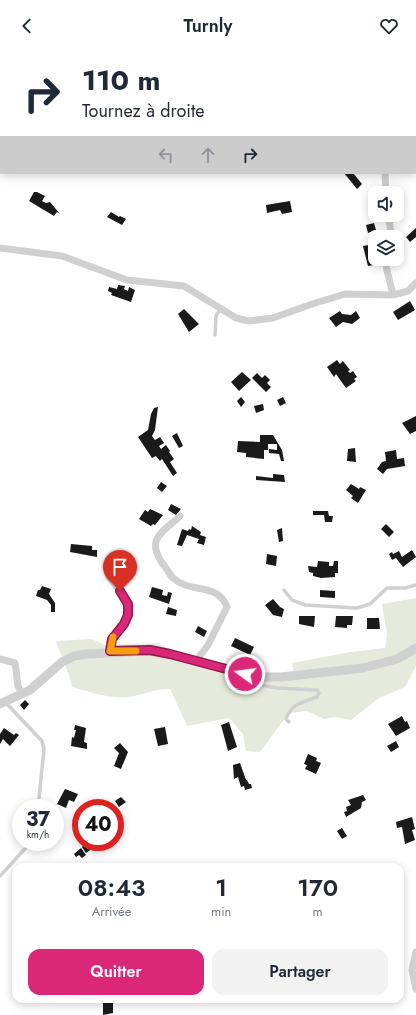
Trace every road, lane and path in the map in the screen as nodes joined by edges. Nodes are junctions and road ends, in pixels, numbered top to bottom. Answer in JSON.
{"nodes":[{"id":1,"x":385,"y":174,"type":"edge"},
{"id":2,"x":386,"y":186,"type":"edge"},
{"id":3,"x":0,"y":248,"type":"edge"},
{"id":4,"x":386,"y":266,"type":"edge"},
{"id":5,"x":416,"y":283,"type":"edge"},
{"id":6,"x":393,"y":295,"type":"junction"},
{"id":7,"x":221,"y":308,"type":"junction"},
{"id":8,"x":214,"y":335,"type":"dead end"},
{"id":9,"x":180,"y":516,"type":"dead end"},
{"id":10,"x":109,"y":577,"type":"dead end"},
{"id":11,"x":416,"y":585,"type":"edge"},
{"id":12,"x":284,"y":590,"type":"dead end"},
{"id":13,"x":416,"y":648,"type":"edge"},
{"id":14,"x":110,"y":651,"type":"junction"},
{"id":15,"x":0,"y":659,"type":"edge"},
{"id":16,"x":196,"y":661,"type":"junction"},
{"id":17,"x":258,"y":677,"type":"junction"},
{"id":18,"x":22,"y":694,"type":"junction"},
{"id":19,"x":3,"y":703,"type":"edge"},
{"id":20,"x":289,"y":722,"type":"dead end"},
{"id":21,"x":39,"y":799,"type":"edge"},
{"id":22,"x":23,"y":851,"type":"edge"},
{"id":23,"x":0,"y":876,"type":"edge"},
{"id":24,"x":416,"y":952,"type":"edge"},
{"id":25,"x":416,"y":989,"type":"edge"}],
"edges":[{"from":1,"to":2,"type":"street"},
{"from":3,"to":7,"type":"street"},
{"from":4,"to":6,"type":"street"},
{"from":5,"to":6,"type":"street"},
{"from":6,"to":7,"type":"street"},
{"from":7,"to":8,"type":"lane"},
{"from":9,"to":16,"type":"street"},
{"from":10,"to":14,"type":"street"},
{"from":11,"to":12,"type":"lane"},
{"from":13,"to":17,"type":"street"},
{"from":14,"to":16,"type":"street"},
{"from":14,"to":18,"type":"street"},
{"from":15,"to":18,"type":"street"},
{"from":16,"to":17,"type":"street"},
{"from":17,"to":20,"type":"lane"},
{"from":18,"to":19,"type":"street"},
{"from":19,"to":21,"type":"lane"},
{"from":22,"to":23,"type":"lane"},
{"from":24,"to":25,"type":"street"}]}
